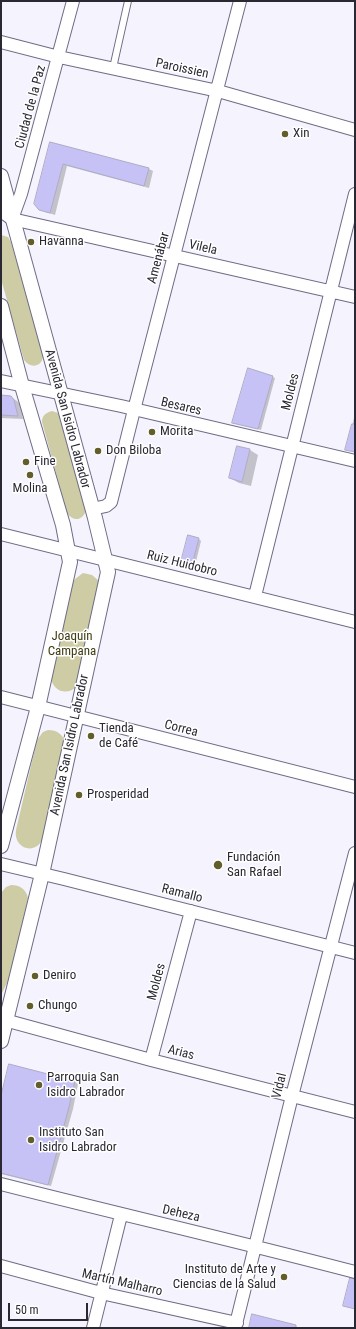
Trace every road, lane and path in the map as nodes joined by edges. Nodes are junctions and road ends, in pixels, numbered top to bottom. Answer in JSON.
{"nodes":[{"id":1,"x":73,"y":1,"type":"edge"},
{"id":2,"x":128,"y":1,"type":"edge"},
{"id":3,"x":240,"y":1,"type":"edge"},
{"id":4,"x":1,"y":42,"type":"edge"},
{"id":5,"x":58,"y":57,"type":"junction"},
{"id":6,"x":113,"y":68,"type":"junction"},
{"id":7,"x":218,"y":91,"type":"junction"},
{"id":8,"x":355,"y":130,"type":"edge"},
{"id":9,"x":1,"y":176,"type":"edge"},
{"id":10,"x":355,"y":194,"type":"edge"},
{"id":11,"x":5,"y":217,"type":"edge"},
{"id":12,"x":174,"y":255,"type":"junction"},
{"id":13,"x":330,"y":291,"type":"junction"},
{"id":14,"x":355,"y":297,"type":"edge"},
{"id":15,"x":1,"y":306,"type":"edge"},
{"id":16,"x":1,"y":381,"type":"edge"},
{"id":17,"x":22,"y":386,"type":"junction"},
{"id":18,"x":61,"y":395,"type":"junction"},
{"id":19,"x":134,"y":410,"type":"junction"},
{"id":20,"x":292,"y":447,"type":"junction"},
{"id":21,"x":355,"y":461,"type":"edge"},
{"id":22,"x":92,"y":509,"type":"junction"},
{"id":23,"x":1,"y":534,"type":"edge"},
{"id":24,"x":68,"y":550,"type":"junction"},
{"id":25,"x":105,"y":559,"type":"junction"},
{"id":26,"x":255,"y":596,"type":"junction"},
{"id":27,"x":355,"y":622,"type":"edge"},
{"id":28,"x":1,"y":698,"type":"edge"},
{"id":29,"x":38,"y":707,"type":"junction"},
{"id":30,"x":76,"y":717,"type":"junction"},
{"id":31,"x":355,"y":787,"type":"edge"},
{"id":32,"x":1,"y":846,"type":"edge"},
{"id":33,"x":355,"y":853,"type":"edge"},
{"id":34,"x":1,"y":864,"type":"edge"},
{"id":35,"x":42,"y":874,"type":"junction"},
{"id":36,"x":191,"y":911,"type":"junction"},
{"id":37,"x":331,"y":947,"type":"junction"},
{"id":38,"x":355,"y":953,"type":"edge"},
{"id":39,"x":4,"y":1019,"type":"edge"},
{"id":40,"x":1,"y":1041,"type":"edge"},
{"id":41,"x":151,"y":1060,"type":"junction"},
{"id":42,"x":292,"y":1096,"type":"junction"},
{"id":43,"x":355,"y":1112,"type":"edge"},
{"id":44,"x":1,"y":1184,"type":"edge"},
{"id":45,"x":120,"y":1215,"type":"junction"},
{"id":46,"x":255,"y":1246,"type":"junction"},
{"id":47,"x":1,"y":1266,"type":"edge"},
{"id":48,"x":355,"y":1272,"type":"edge"},
{"id":49,"x":102,"y":1293,"type":"junction"},
{"id":50,"x":236,"y":1326,"type":"edge"},
{"id":51,"x":93,"y":1328,"type":"edge"}],
"edges":[{"from":1,"to":5,"type":"street","name":"Ciudad de la Paz"},
{"from":2,"to":6,"type":"lane"},
{"from":3,"to":7,"type":"street","name":"Amenábar"},
{"from":4,"to":5,"type":"street","name":"Paroissien"},
{"from":5,"to":6,"type":"street","name":"Paroissien"},
{"from":5,"to":11,"type":"street","name":"Ciudad de la Paz"},
{"from":6,"to":7,"type":"street","name":"Paroissien"},
{"from":7,"to":8,"type":"street","name":"Paroissien"},
{"from":7,"to":12,"type":"street","name":"Amenábar"},
{"from":9,"to":11,"type":"street","name":"Avenida San Isidro Labrador"},
{"from":10,"to":13,"type":"street","name":"Moldes"},
{"from":11,"to":12,"type":"street","name":"Vilela"},
{"from":11,"to":18,"type":"street","name":"Avenida San Isidro Labrador"},
{"from":12,"to":13,"type":"street","name":"Vilela"},
{"from":12,"to":19,"type":"street","name":"Amenábar"},
{"from":13,"to":14,"type":"street","name":"Vilela"},
{"from":13,"to":20,"type":"street","name":"Moldes"},
{"from":15,"to":17,"type":"street"},
{"from":16,"to":17,"type":"street","name":"Besares"},
{"from":17,"to":18,"type":"street","name":"Besares"},
{"from":17,"to":24,"type":"street"},
{"from":18,"to":19,"type":"street","name":"Besares"},
{"from":18,"to":22,"type":"street","name":"Avenida San Isidro Labrador"},
{"from":19,"to":20,"type":"street","name":"Besares"},
{"from":19,"to":22,"type":"street","name":"Amenábar"},
{"from":20,"to":21,"type":"street","name":"Besares"},
{"from":20,"to":26,"type":"street","name":"Moldes"},
{"from":22,"to":25,"type":"street","name":"Avenida San Isidro Labrador"},
{"from":23,"to":24,"type":"street","name":"Ruiz Huidobro"},
{"from":24,"to":25,"type":"street","name":"Ruiz Huidobro"},
{"from":24,"to":29,"type":"street"},
{"from":25,"to":26,"type":"street","name":"Ruiz Huidobro"},
{"from":25,"to":30,"type":"street","name":"Avenida San Isidro Labrador"},
{"from":26,"to":27,"type":"street","name":"Ruiz Huidobro"},
{"from":28,"to":29,"type":"street","name":"Correa"},
{"from":29,"to":30,"type":"street","name":"Correa"},
{"from":29,"to":32,"type":"street"},
{"from":30,"to":31,"type":"street","name":"Correa"},
{"from":30,"to":35,"type":"street","name":"Avenida San Isidro Labrador"},
{"from":33,"to":37,"type":"street","name":"Vidal"},
{"from":34,"to":35,"type":"street","name":"Ramallo"},
{"from":35,"to":36,"type":"street","name":"Ramallo"},
{"from":35,"to":39,"type":"street","name":"Avenida San Isidro Labrador"},
{"from":36,"to":37,"type":"street","name":"Ramallo"},
{"from":36,"to":41,"type":"street","name":"Moldes"},
{"from":37,"to":38,"type":"street","name":"Ramallo"},
{"from":37,"to":42,"type":"street","name":"Vidal"},
{"from":39,"to":40,"type":"street","name":"Avenida San Isidro Labrador"},
{"from":39,"to":41,"type":"street","name":"Arias"},
{"from":41,"to":42,"type":"street","name":"Arias"},
{"from":42,"to":43,"type":"street","name":"Arias"},
{"from":42,"to":46,"type":"street","name":"Vidal"},
{"from":44,"to":45,"type":"street","name":"Deheza"},
{"from":45,"to":46,"type":"street","name":"Deheza"},
{"from":45,"to":49,"type":"street"},
{"from":46,"to":48,"type":"street","name":"Deheza"},
{"from":46,"to":50,"type":"street","name":"Vidal"},
{"from":47,"to":49,"type":"street","name":"Martín Malharro"},
{"from":49,"to":50,"type":"street","name":"Martín Malharro"},
{"from":49,"to":51,"type":"street"}]}
